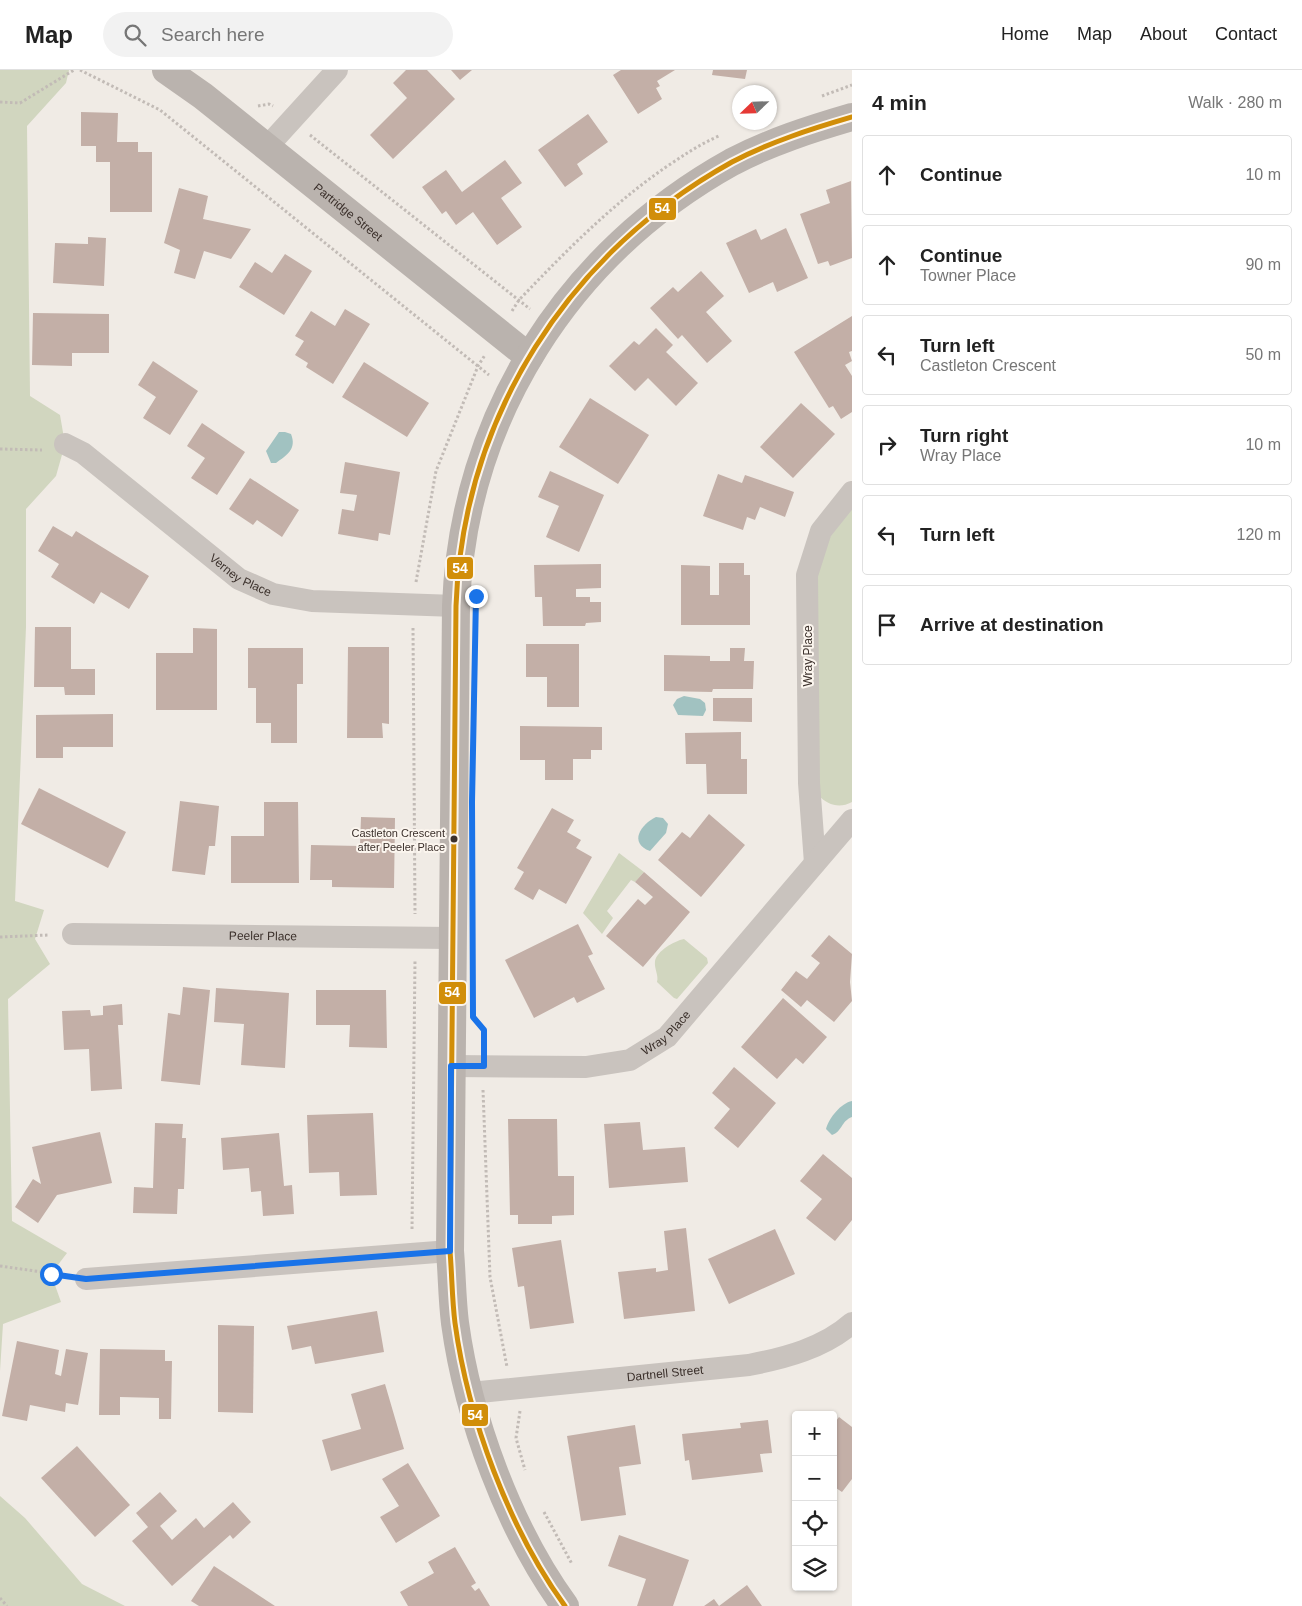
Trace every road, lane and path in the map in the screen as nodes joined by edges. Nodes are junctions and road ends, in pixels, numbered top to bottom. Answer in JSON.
{"nodes":[{"id":1,"x":74,"y":70,"type":"edge"},
{"id":2,"x":80,"y":70,"type":"edge"},
{"id":3,"x":166,"y":70,"type":"edge"},
{"id":4,"x":337,"y":70,"type":"edge"},
{"id":5,"x":0,"y":102,"type":"edge"},
{"id":6,"x":269,"y":104,"type":"dead end"},
{"id":7,"x":852,"y":117,"type":"edge"},
{"id":8,"x":291,"y":120,"type":"junction"},
{"id":9,"x":267,"y":147,"type":"junction"},
{"id":10,"x":549,"y":324,"type":"junction"},
{"id":11,"x":529,"y":357,"type":"junction"},
{"id":12,"x":510,"y":392,"type":"junction"},
{"id":13,"x":64,"y":444,"type":"joint"},
{"id":14,"x":0,"y":449,"type":"edge"},
{"id":15,"x":852,"y":492,"type":"edge"},
{"id":16,"x":456,"y":606,"type":"junction"},
{"id":17,"x":852,"y":820,"type":"edge"},
{"id":18,"x":814,"y":864,"type":"junction"},
{"id":19,"x":73,"y":934,"type":"joint"},
{"id":20,"x":0,"y":937,"type":"edge"},
{"id":21,"x":452,"y":938,"type":"junction"},
{"id":22,"x":473,"y":1017,"type":"dead end"},
{"id":23,"x":451,"y":1066,"type":"junction"},
{"id":24,"x":484,"y":1066,"type":"junction"},
{"id":25,"x":450,"y":1251,"type":"junction"},
{"id":26,"x":0,"y":1266,"type":"edge"},
{"id":27,"x":86,"y":1279,"type":"joint"},
{"id":28,"x":849,"y":1332,"type":"edge"},
{"id":29,"x":514,"y":1389,"type":"junction"},
{"id":30,"x":470,"y":1393,"type":"junction"},
{"id":31,"x":526,"y":1475,"type":"dead end"},
{"id":32,"x":542,"y":1510,"type":"dead end"},
{"id":33,"x":575,"y":1570,"type":"dead end"},
{"id":34,"x":0,"y":1598,"type":"edge"},
{"id":35,"x":559,"y":1602,"type":"edge"},
{"id":36,"x":8,"y":1606,"type":"edge"}],
"edges":[{"from":1,"to":5,"type":"path"},
{"from":2,"to":12,"type":"path"},
{"from":3,"to":9,"type":"street","name":"Partridge Street"},
{"from":4,"to":8,"type":"street"},
{"from":6,"to":8,"type":"path"},
{"from":7,"to":10,"type":"street"},
{"from":8,"to":9,"type":"street"},
{"from":8,"to":10,"type":"path"},
{"from":9,"to":11,"type":"street","name":"Partridge Street"},
{"from":10,"to":11,"type":"street"},
{"from":11,"to":12,"type":"street"},
{"from":12,"to":16,"type":"street"},
{"from":13,"to":14,"type":"path"},
{"from":13,"to":16,"type":"street","name":"Verney Place"},
{"from":15,"to":18,"type":"street","name":"Wray Place"},
{"from":16,"to":21,"type":"street"},
{"from":17,"to":18,"type":"street","name":"Wray Place"},
{"from":18,"to":24,"type":"street","name":"Wray Place"},
{"from":19,"to":20,"type":"path"},
{"from":19,"to":21,"type":"street","name":"Peeler Place"},
{"from":21,"to":23,"type":"street"},
{"from":22,"to":24,"type":"path"},
{"from":23,"to":24,"type":"street","name":"Wray Place"},
{"from":23,"to":25,"type":"street"},
{"from":24,"to":29,"type":"path"},
{"from":25,"to":27,"type":"street"},
{"from":25,"to":30,"type":"street"},
{"from":26,"to":27,"type":"path"},
{"from":28,"to":29,"type":"street","name":"Dartnell Street"},
{"from":29,"to":30,"type":"street","name":"Dartnell Street"},
{"from":29,"to":31,"type":"path"},
{"from":30,"to":35,"type":"street"},
{"from":32,"to":33,"type":"path"},
{"from":34,"to":36,"type":"path"}]}
